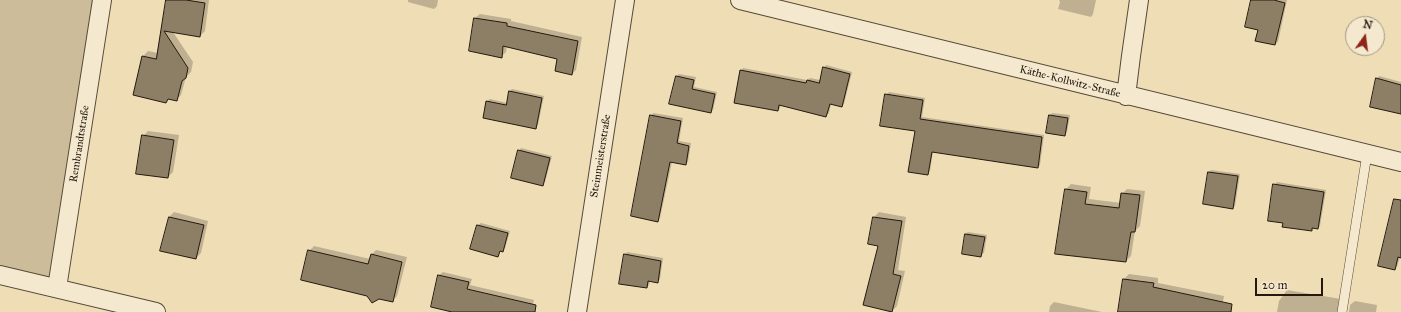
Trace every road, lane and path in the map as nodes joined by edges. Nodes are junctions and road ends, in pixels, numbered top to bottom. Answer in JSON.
{"nodes":[{"id":1,"x":102,"y":0,"type":"edge"},
{"id":2,"x":625,"y":0,"type":"edge"},
{"id":3,"x":740,"y":0,"type":"edge"},
{"id":4,"x":1139,"y":0,"type":"edge"},
{"id":5,"x":1126,"y":96,"type":"junction"},
{"id":6,"x":1367,"y":154,"type":"junction"},
{"id":7,"x":1401,"y":162,"type":"edge"},
{"id":8,"x":0,"y":274,"type":"edge"},
{"id":9,"x":57,"y":288,"type":"junction"},
{"id":10,"x":156,"y":312,"type":"edge"},
{"id":11,"x":577,"y":312,"type":"edge"},
{"id":12,"x":1342,"y":312,"type":"edge"}],
"edges":[{"from":1,"to":9,"type":"street","name":"Rembrandtstraße"},
{"from":2,"to":11,"type":"street","name":"Steinmeisterstraße"},
{"from":3,"to":5,"type":"street","name":"Käthe-Kollwitz-Straße"},
{"from":4,"to":5,"type":"street"},
{"from":5,"to":6,"type":"street","name":"Käthe-Kollwitz-Straße"},
{"from":6,"to":7,"type":"street","name":"Käthe-Kollwitz-Straße"},
{"from":6,"to":12,"type":"lane"},
{"from":8,"to":9,"type":"street"},
{"from":9,"to":10,"type":"street"}]}
